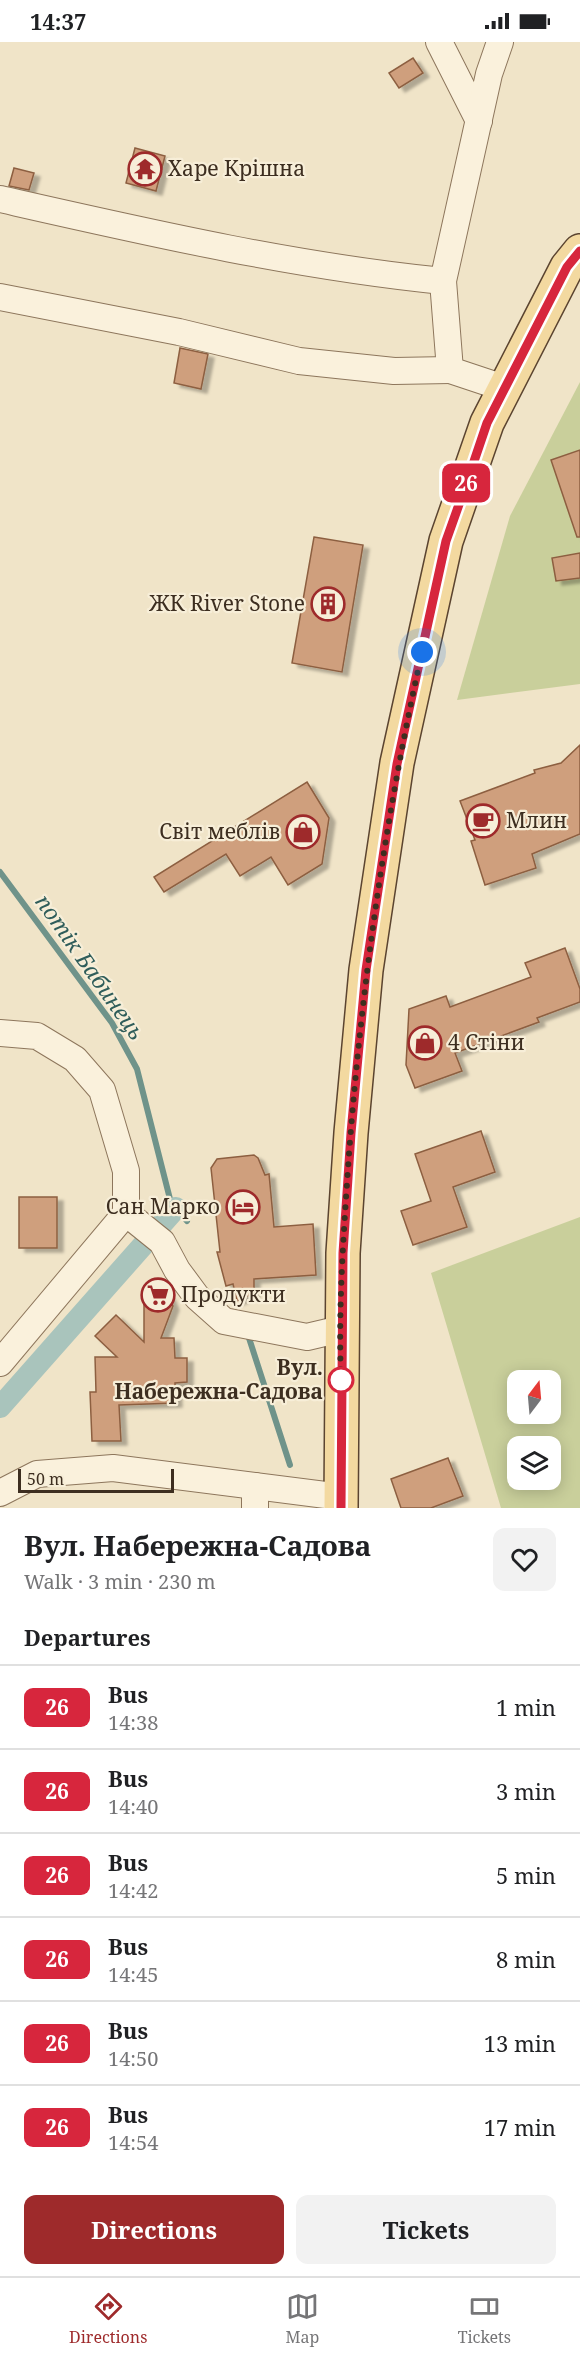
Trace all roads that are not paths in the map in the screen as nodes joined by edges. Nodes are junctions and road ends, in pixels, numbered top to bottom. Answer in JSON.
{"nodes":[{"id":1,"x":439,"y":42,"type":"edge"},
{"id":2,"x":500,"y":42,"type":"edge"},
{"id":3,"x":479,"y":121,"type":"junction"},
{"id":4,"x":0,"y":199,"type":"edge"},
{"id":5,"x":580,"y":251,"type":"edge"},
{"id":6,"x":443,"y":281,"type":"junction"},
{"id":7,"x":0,"y":297,"type":"edge"},
{"id":8,"x":450,"y":370,"type":"junction"},
{"id":9,"x":504,"y":388,"type":"junction"},
{"id":10,"x":0,"y":1034,"type":"edge"},
{"id":11,"x":133,"y":1218,"type":"junction"},
{"id":12,"x":341,"y":1329,"type":"junction"},
{"id":13,"x":0,"y":1363,"type":"edge"},
{"id":14,"x":0,"y":1493,"type":"edge"},
{"id":15,"x":255,"y":1497,"type":"edge"},
{"id":16,"x":341,"y":1502,"type":"edge"}],
"edges":[{"from":1,"to":3,"type":"street"},
{"from":2,"to":3,"type":"street"},
{"from":3,"to":6,"type":"street"},
{"from":4,"to":6,"type":"street"},
{"from":5,"to":9,"type":"main road"},
{"from":6,"to":8,"type":"street"},
{"from":7,"to":8,"type":"street"},
{"from":8,"to":9,"type":"street"},
{"from":9,"to":12,"type":"main road"},
{"from":10,"to":11,"type":"street"},
{"from":11,"to":12,"type":"street"},
{"from":11,"to":13,"type":"street"},
{"from":12,"to":16,"type":"main road"},
{"from":14,"to":15,"type":"street"},
{"from":15,"to":16,"type":"street"}]}
